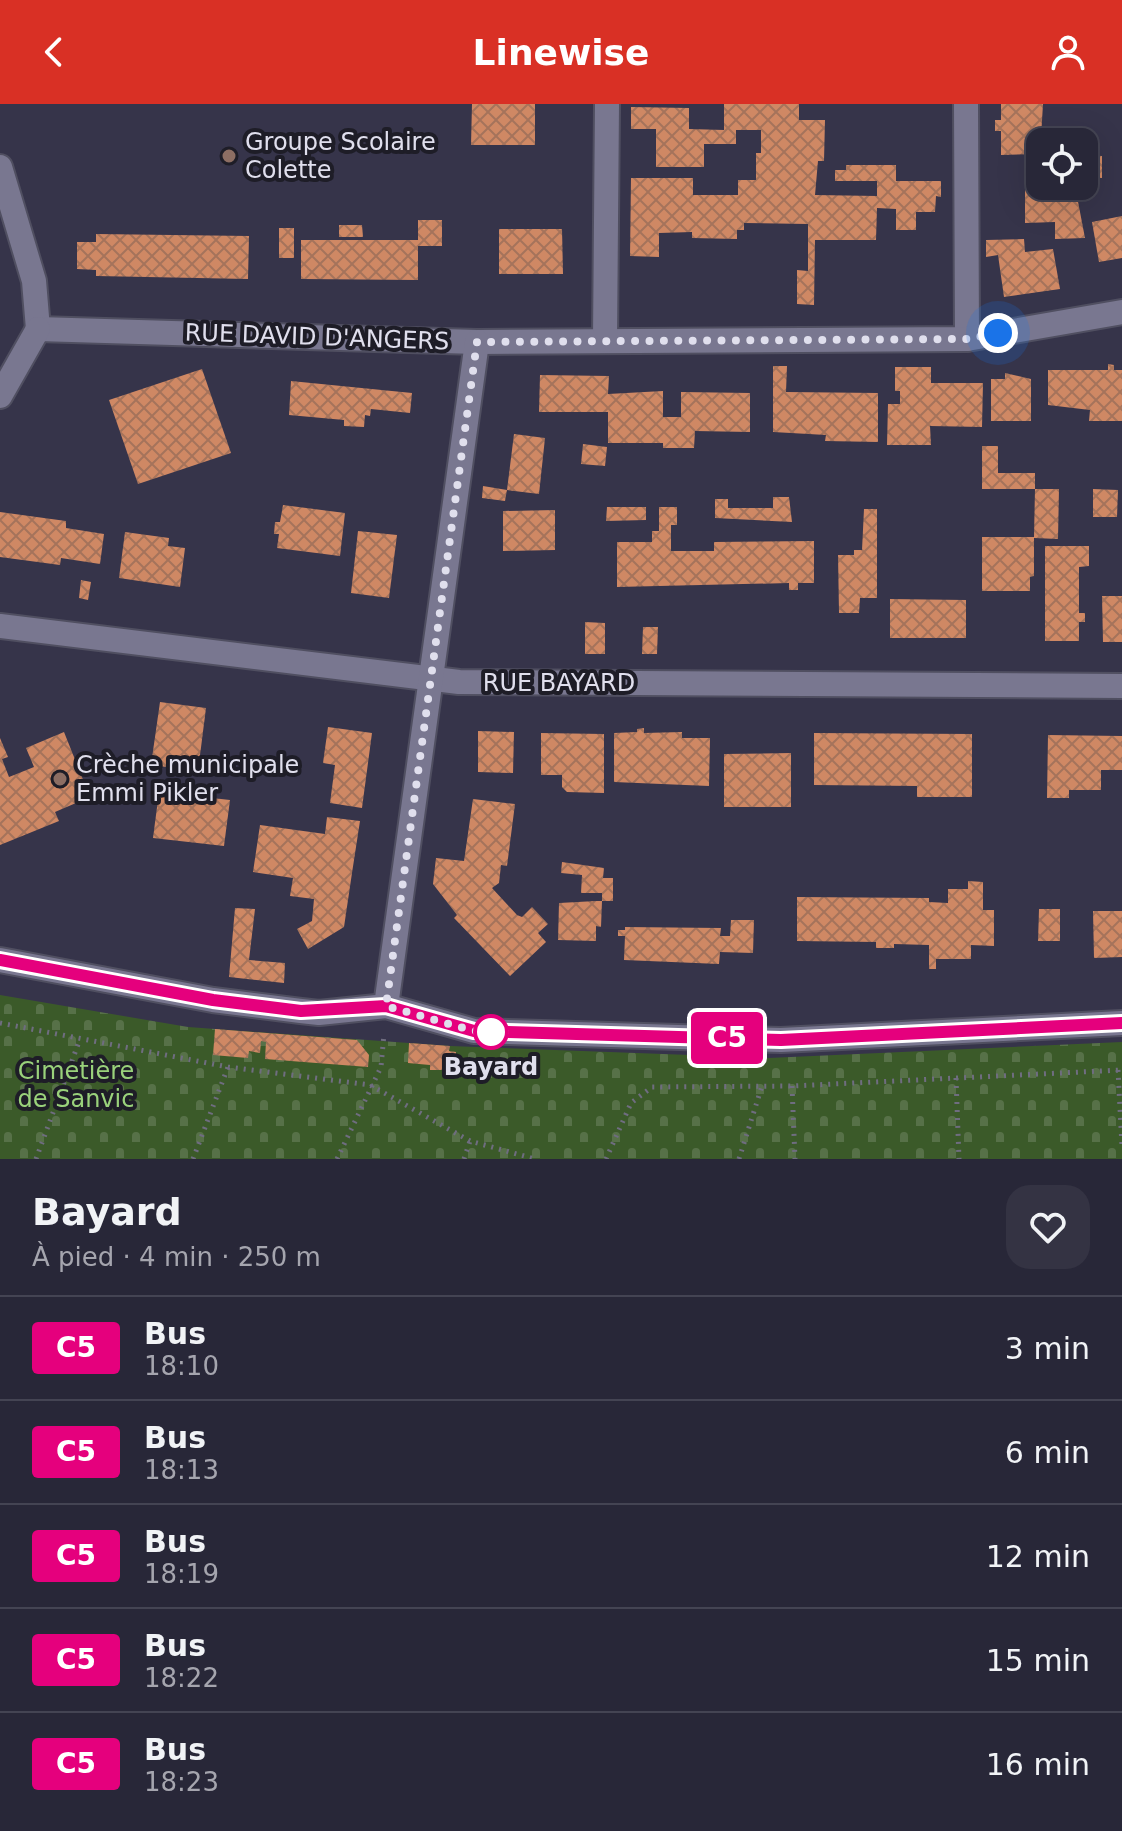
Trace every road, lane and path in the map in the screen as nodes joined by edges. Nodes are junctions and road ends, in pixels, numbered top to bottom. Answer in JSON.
{"nodes":[{"id":1,"x":607,"y":104,"type":"edge"},
{"id":2,"x":966,"y":104,"type":"edge"},
{"id":3,"x":0,"y":167,"type":"edge"},
{"id":4,"x":1122,"y":312,"type":"edge"},
{"id":5,"x":38,"y":329,"type":"junction"},
{"id":6,"x":967,"y":339,"type":"junction"},
{"id":7,"x":605,"y":340,"type":"junction"},
{"id":8,"x":477,"y":342,"type":"junction"},
{"id":9,"x":0,"y":396,"type":"edge"},
{"id":10,"x":0,"y":626,"type":"edge"},
{"id":11,"x":431,"y":680,"type":"junction"},
{"id":12,"x":1122,"y":686,"type":"edge"},
{"id":13,"x":0,"y":960,"type":"edge"},
{"id":14,"x":386,"y":1006,"type":"junction"},
{"id":15,"x":0,"y":1023,"type":"edge"},
{"id":16,"x":1122,"y":1023,"type":"edge"},
{"id":17,"x":80,"y":1039,"type":"junction"},
{"id":18,"x":228,"y":1067,"type":"junction"},
{"id":19,"x":1120,"y":1070,"type":"edge"},
{"id":20,"x":956,"y":1078,"type":"junction"},
{"id":21,"x":370,"y":1085,"type":"junction"},
{"id":22,"x":762,"y":1086,"type":"junction"},
{"id":23,"x":792,"y":1086,"type":"junction"},
{"id":24,"x":470,"y":1141,"type":"junction"},
{"id":25,"x":1122,"y":1146,"type":"edge"},
{"id":26,"x":36,"y":1159,"type":"edge"},
{"id":27,"x":193,"y":1159,"type":"edge"},
{"id":28,"x":337,"y":1159,"type":"edge"},
{"id":29,"x":464,"y":1159,"type":"edge"},
{"id":30,"x":535,"y":1159,"type":"edge"},
{"id":31,"x":606,"y":1159,"type":"edge"},
{"id":32,"x":739,"y":1159,"type":"edge"},
{"id":33,"x":795,"y":1159,"type":"edge"},
{"id":34,"x":959,"y":1159,"type":"edge"}],
"edges":[{"from":1,"to":7,"type":"street"},
{"from":2,"to":6,"type":"street"},
{"from":3,"to":5,"type":"street"},
{"from":4,"to":6,"type":"street","name":"RUE DAVID D'ANGERS"},
{"from":5,"to":8,"type":"street","name":"RUE DAVID D'ANGERS"},
{"from":5,"to":9,"type":"street"},
{"from":6,"to":7,"type":"street","name":"RUE DAVID D'ANGERS"},
{"from":7,"to":8,"type":"street","name":"RUE DAVID D'ANGERS"},
{"from":8,"to":11,"type":"street"},
{"from":10,"to":11,"type":"street","name":"RUE BAYARD"},
{"from":11,"to":12,"type":"street","name":"RUE BAYARD"},
{"from":11,"to":14,"type":"street"},
{"from":13,"to":14,"type":"street"},
{"from":14,"to":16,"type":"street"},
{"from":14,"to":21,"type":"path"},
{"from":15,"to":17,"type":"path"},
{"from":17,"to":18,"type":"path"},
{"from":17,"to":26,"type":"path"},
{"from":18,"to":21,"type":"path"},
{"from":18,"to":27,"type":"path"},
{"from":19,"to":20,"type":"path"},
{"from":19,"to":25,"type":"path"},
{"from":20,"to":23,"type":"path"},
{"from":20,"to":34,"type":"path"},
{"from":21,"to":24,"type":"path"},
{"from":21,"to":28,"type":"path"},
{"from":22,"to":23,"type":"path"},
{"from":22,"to":31,"type":"path"},
{"from":22,"to":32,"type":"path"},
{"from":23,"to":33,"type":"path"},
{"from":24,"to":29,"type":"path"},
{"from":24,"to":30,"type":"path"}]}
